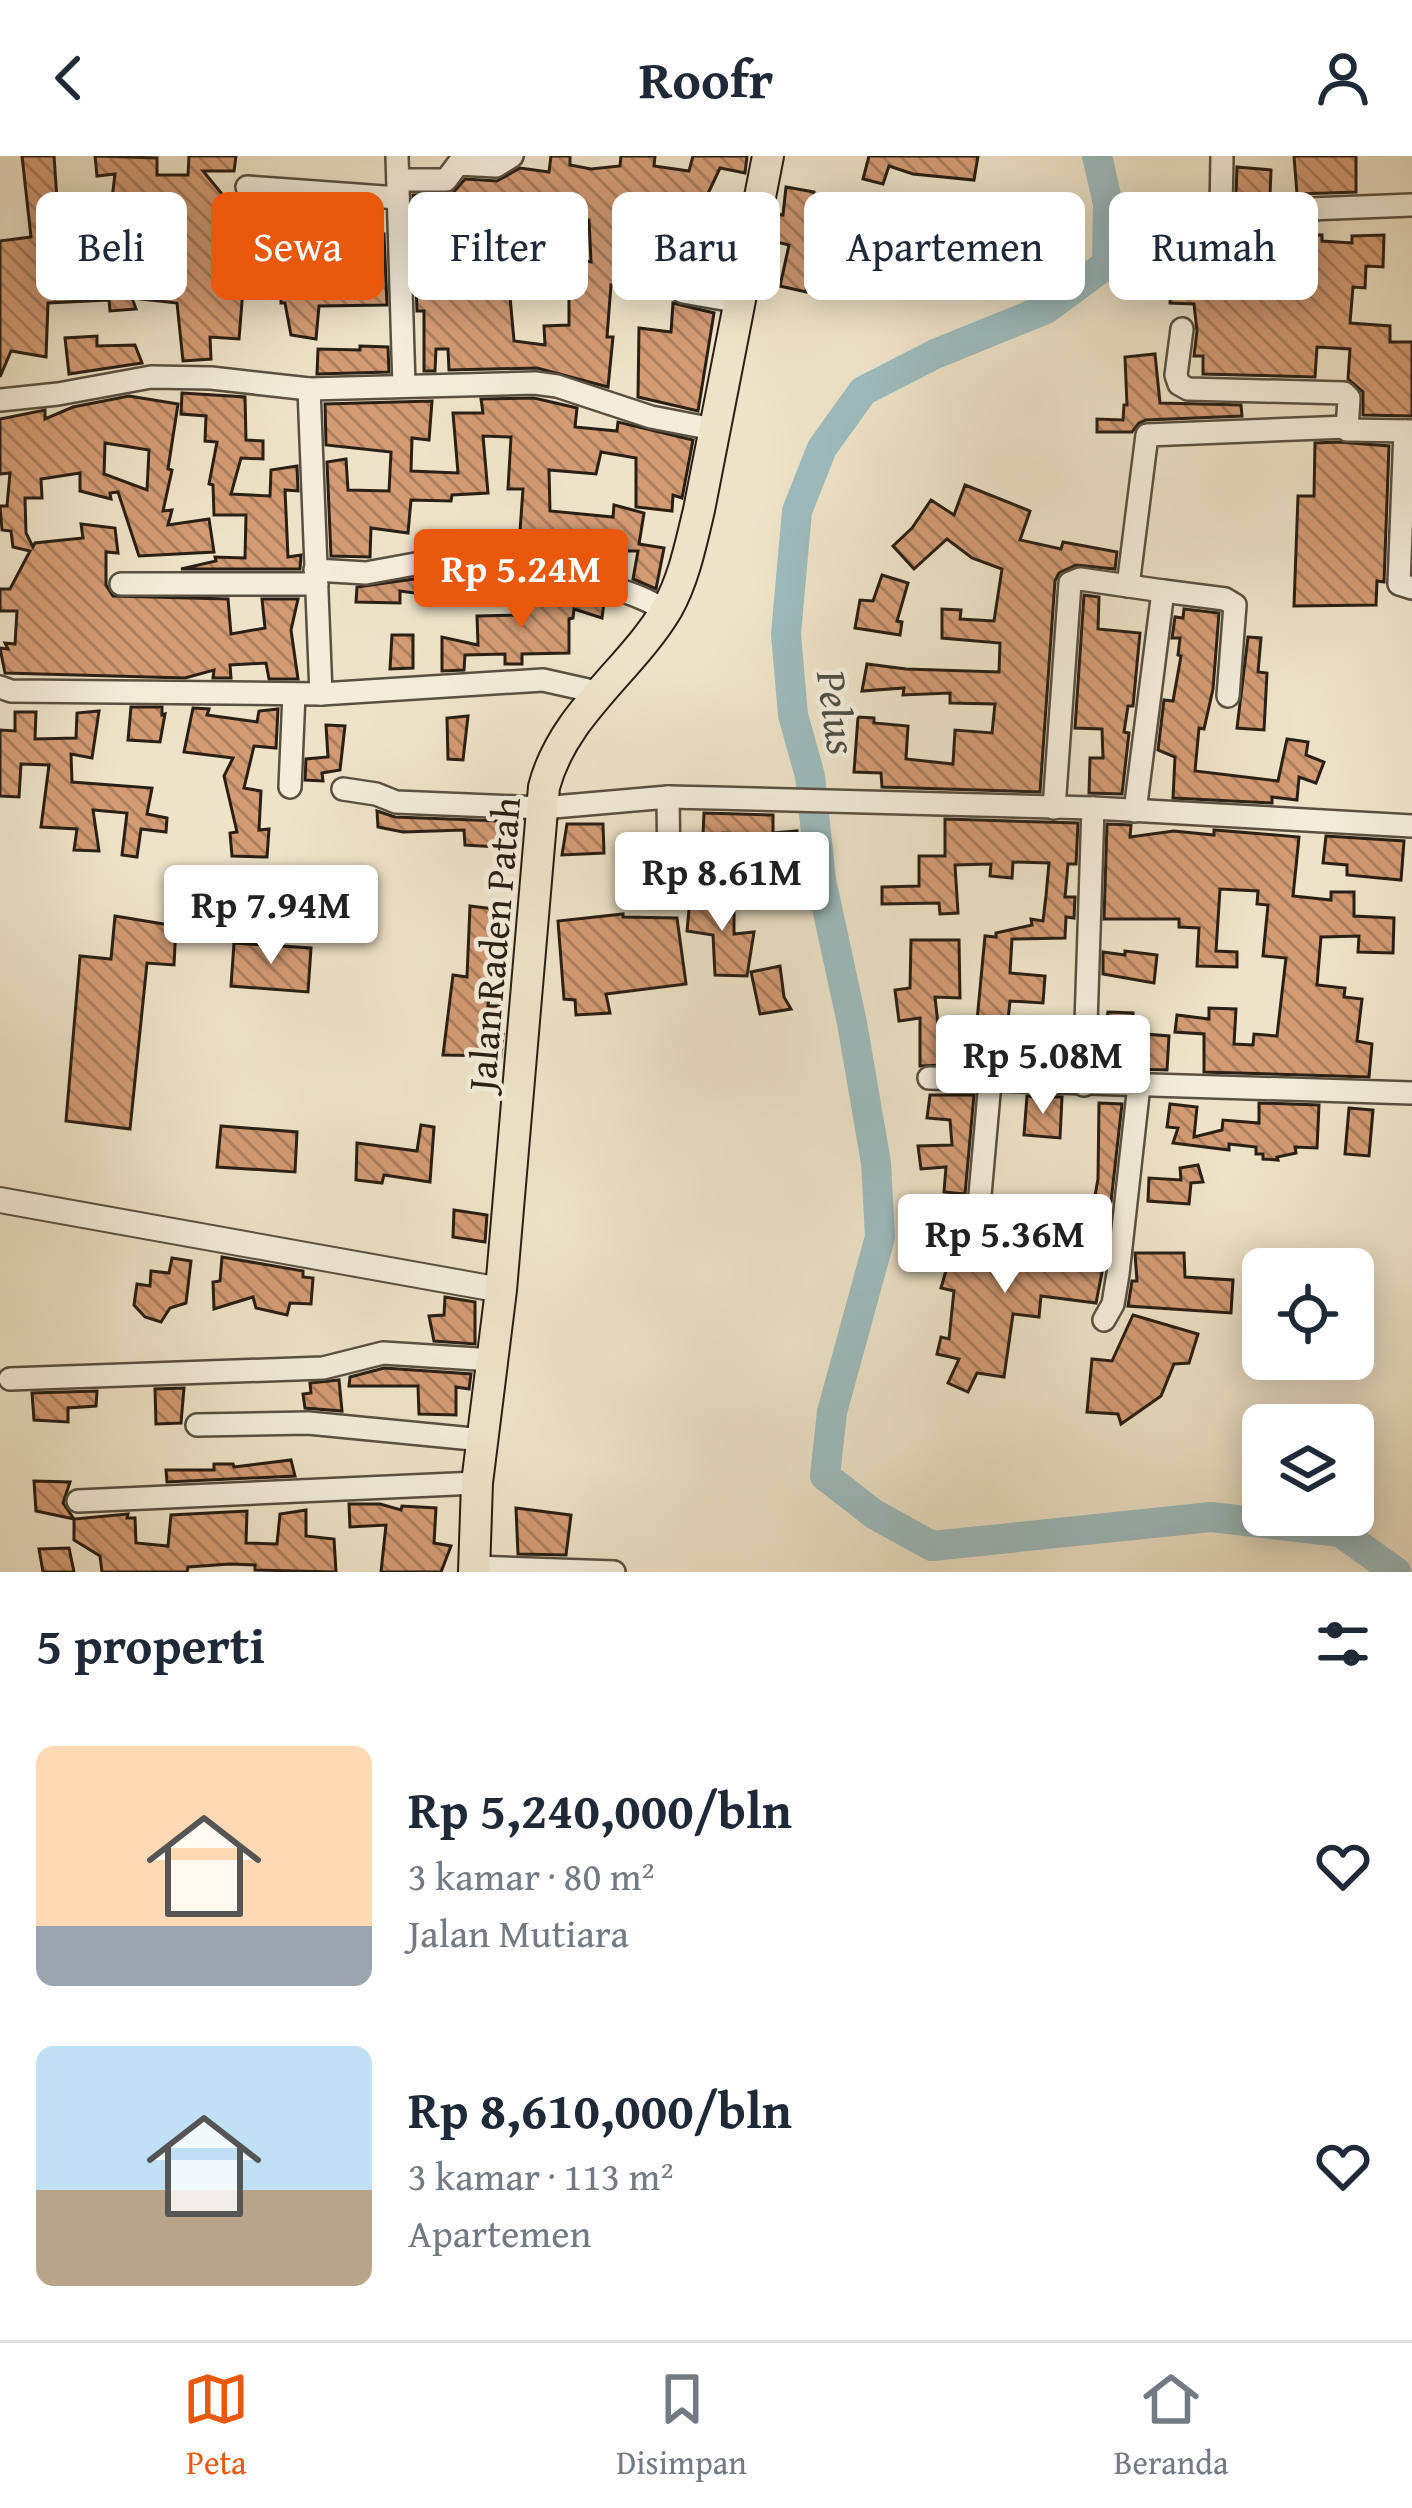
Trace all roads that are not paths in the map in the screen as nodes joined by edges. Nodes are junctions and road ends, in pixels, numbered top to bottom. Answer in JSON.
{"nodes":[{"id":1,"x":397,"y":156,"type":"edge"},
{"id":2,"x":512,"y":156,"type":"edge"},
{"id":3,"x":768,"y":156,"type":"edge"},
{"id":4,"x":1222,"y":156,"type":"edge"},
{"id":5,"x":247,"y":187,"type":"dead end"},
{"id":6,"x":398,"y":189,"type":"junction"},
{"id":7,"x":1221,"y":192,"type":"edge"},
{"id":8,"x":1412,"y":205,"type":"edge"},
{"id":9,"x":1318,"y":208,"type":"edge"},
{"id":10,"x":729,"y":300,"type":"edge"},
{"id":11,"x":740,"y":302,"type":"junction"},
{"id":12,"x":1182,"y":329,"type":"dead end"},
{"id":13,"x":404,"y":386,"type":"junction"},
{"id":14,"x":309,"y":389,"type":"junction"},
{"id":15,"x":0,"y":400,"type":"edge"},
{"id":16,"x":1347,"y":428,"type":"junction"},
{"id":17,"x":713,"y":429,"type":"junction"},
{"id":18,"x":1408,"y":431,"type":"edge"},
{"id":19,"x":316,"y":577,"type":"junction"},
{"id":20,"x":121,"y":584,"type":"dead end"},
{"id":21,"x":1128,"y":586,"type":"junction"},
{"id":22,"x":1412,"y":588,"type":"edge"},
{"id":23,"x":1163,"y":590,"type":"junction"},
{"id":24,"x":666,"y":611,"type":"junction"},
{"id":25,"x":0,"y":687,"type":"edge"},
{"id":26,"x":601,"y":693,"type":"junction"},
{"id":27,"x":294,"y":694,"type":"junction"},
{"id":28,"x":321,"y":694,"type":"junction"},
{"id":29,"x":1228,"y":696,"type":"dead end"},
{"id":30,"x":290,"y":787,"type":"dead end"},
{"id":31,"x":344,"y":789,"type":"dead end"},
{"id":32,"x":668,"y":797,"type":"junction"},
{"id":33,"x":542,"y":808,"type":"junction"},
{"id":34,"x":1054,"y":808,"type":"junction"},
{"id":35,"x":1093,"y":808,"type":"junction"},
{"id":36,"x":1136,"y":811,"type":"junction"},
{"id":37,"x":1412,"y":826,"type":"edge"},
{"id":38,"x":751,"y":880,"type":"dead end"},
{"id":39,"x":929,"y":1078,"type":"dead end"},
{"id":40,"x":990,"y":1082,"type":"junction"},
{"id":41,"x":1084,"y":1085,"type":"junction"},
{"id":42,"x":1139,"y":1085,"type":"junction"},
{"id":43,"x":1412,"y":1093,"type":"edge"},
{"id":44,"x":980,"y":1195,"type":"dead end"},
{"id":45,"x":0,"y":1200,"type":"edge"},
{"id":46,"x":501,"y":1290,"type":"junction"},
{"id":47,"x":1103,"y":1320,"type":"dead end"},
{"id":48,"x":493,"y":1360,"type":"junction"},
{"id":49,"x":10,"y":1378,"type":"dead end"},
{"id":50,"x":197,"y":1425,"type":"dead end"},
{"id":51,"x":483,"y":1440,"type":"junction"},
{"id":52,"x":477,"y":1483,"type":"junction"},
{"id":53,"x":78,"y":1501,"type":"dead end"},
{"id":54,"x":474,"y":1569,"type":"edge"},
{"id":55,"x":614,"y":1572,"type":"edge"}],
"edges":[{"from":1,"to":6,"type":"street"},
{"from":2,"to":6,"type":"street"},
{"from":3,"to":11,"type":"main road","name":"Jalan Raden Patah"},
{"from":4,"to":7,"type":"street"},
{"from":5,"to":6,"type":"street"},
{"from":6,"to":13,"type":"street"},
{"from":8,"to":9,"type":"street"},
{"from":10,"to":11,"type":"street"},
{"from":11,"to":17,"type":"main road","name":"Jalan Raden Patah"},
{"from":12,"to":16,"type":"street"},
{"from":13,"to":14,"type":"street"},
{"from":13,"to":17,"type":"street"},
{"from":14,"to":15,"type":"street"},
{"from":14,"to":19,"type":"street"},
{"from":16,"to":18,"type":"street"},
{"from":16,"to":21,"type":"street"},
{"from":17,"to":24,"type":"main road","name":"Jalan Raden Patah"},
{"from":18,"to":22,"type":"street"},
{"from":19,"to":20,"type":"street"},
{"from":19,"to":24,"type":"street"},
{"from":19,"to":28,"type":"street"},
{"from":21,"to":23,"type":"street"},
{"from":21,"to":34,"type":"street"},
{"from":23,"to":29,"type":"street"},
{"from":23,"to":36,"type":"street"},
{"from":24,"to":26,"type":"main road","name":"Jalan Raden Patah"},
{"from":25,"to":27,"type":"street"},
{"from":26,"to":28,"type":"street"},
{"from":26,"to":33,"type":"main road","name":"Jalan Raden Patah"},
{"from":27,"to":28,"type":"street"},
{"from":27,"to":30,"type":"street"},
{"from":31,"to":33,"type":"street"},
{"from":32,"to":33,"type":"street"},
{"from":32,"to":34,"type":"street"},
{"from":32,"to":38,"type":"street"},
{"from":33,"to":46,"type":"main road","name":"Jalan Raden Patah"},
{"from":34,"to":35,"type":"street"},
{"from":35,"to":36,"type":"street"},
{"from":35,"to":41,"type":"street"},
{"from":36,"to":37,"type":"street"},
{"from":39,"to":40,"type":"street"},
{"from":40,"to":41,"type":"street"},
{"from":40,"to":44,"type":"street"},
{"from":41,"to":42,"type":"street"},
{"from":42,"to":43,"type":"street"},
{"from":42,"to":47,"type":"street"},
{"from":45,"to":46,"type":"street"},
{"from":46,"to":48,"type":"main road","name":"Jalan Raden Patah"},
{"from":48,"to":49,"type":"street"},
{"from":48,"to":51,"type":"main road","name":"Jalan Raden Patah"},
{"from":50,"to":51,"type":"street"},
{"from":51,"to":52,"type":"main road","name":"Jalan Raden Patah"},
{"from":52,"to":53,"type":"street"},
{"from":52,"to":54,"type":"main road","name":"Jalan Raden Patah"},
{"from":54,"to":55,"type":"street"}]}
